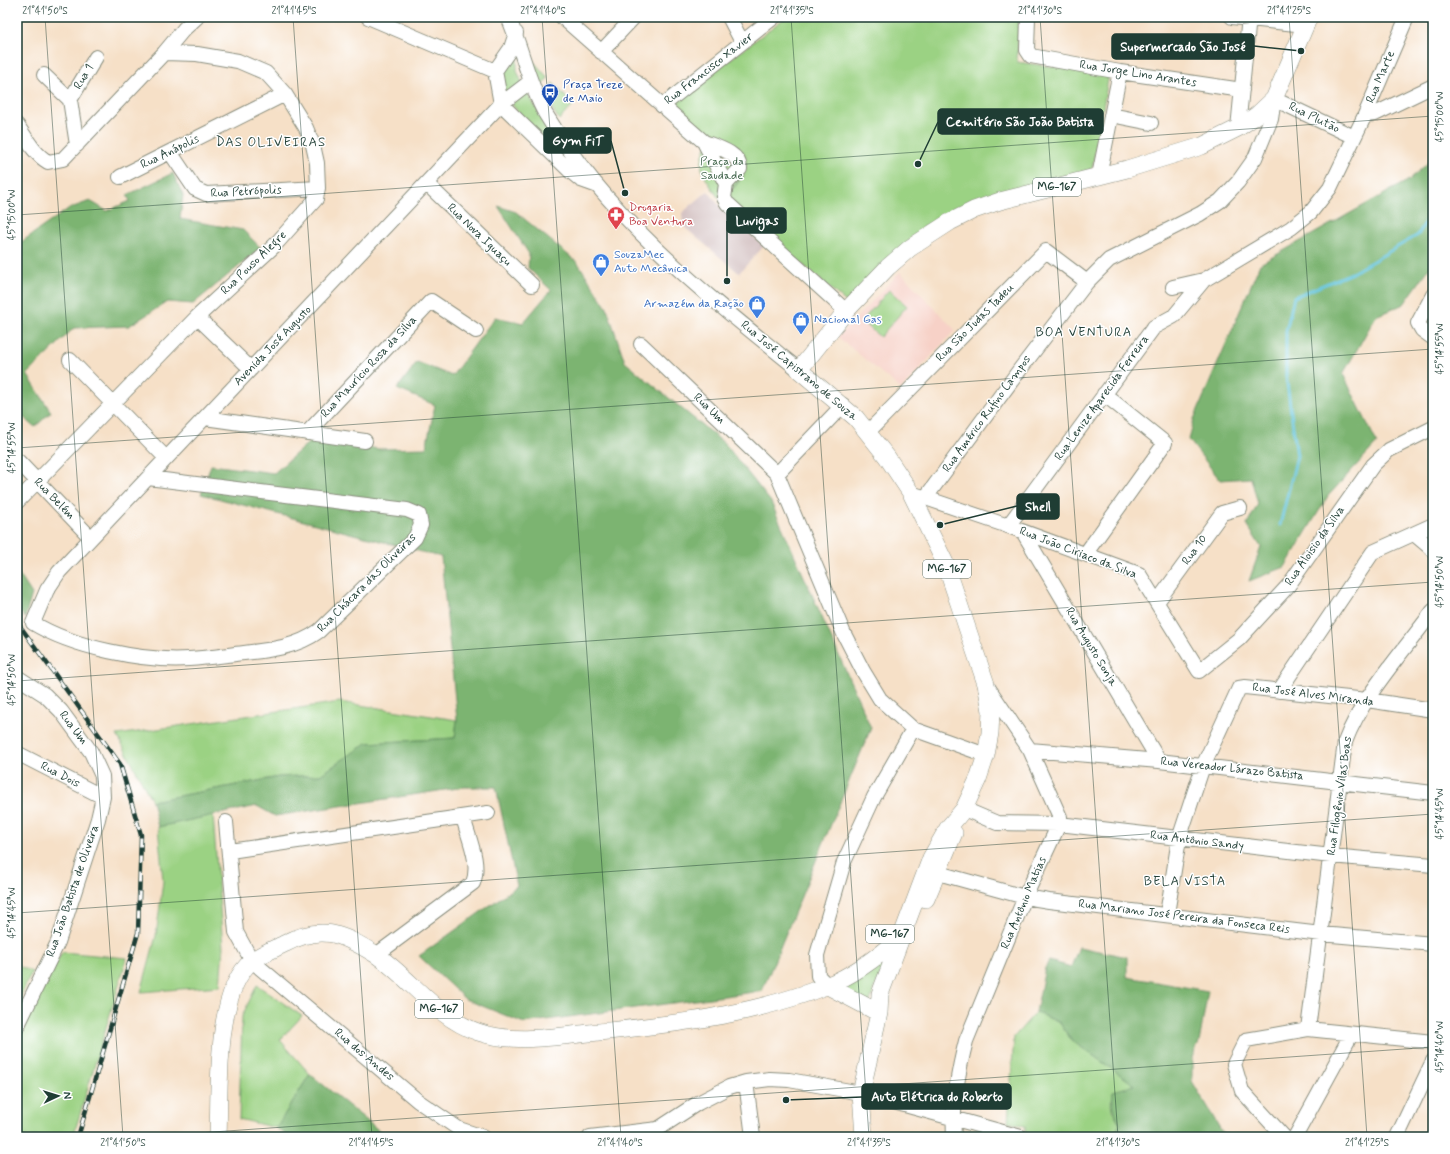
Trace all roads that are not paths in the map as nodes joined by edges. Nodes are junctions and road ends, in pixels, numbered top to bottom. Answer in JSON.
{"nodes":[{"id":1,"x":197,"y":17,"type":"edge"},
{"id":2,"x":368,"y":17,"type":"edge"},
{"id":3,"x":508,"y":17,"type":"edge"},
{"id":4,"x":517,"y":17,"type":"edge"},
{"id":5,"x":562,"y":17,"type":"edge"},
{"id":6,"x":634,"y":17,"type":"edge"},
{"id":7,"x":729,"y":17,"type":"edge"},
{"id":8,"x":774,"y":17,"type":"edge"},
{"id":9,"x":1028,"y":17,"type":"edge"},
{"id":10,"x":1232,"y":17,"type":"edge"},
{"id":11,"x":1407,"y":17,"type":"edge"},
{"id":12,"x":1249,"y":19,"type":"edge"},
{"id":13,"x":1307,"y":21,"type":"edge"},
{"id":14,"x":516,"y":36,"type":"junction"},
{"id":15,"x":742,"y":42,"type":"junction"},
{"id":16,"x":601,"y":52,"type":"junction"},
{"id":17,"x":164,"y":53,"type":"junction"},
{"id":18,"x":96,"y":57,"type":"dead end"},
{"id":19,"x":495,"y":71,"type":"junction"},
{"id":20,"x":1120,"y":72,"type":"junction"},
{"id":21,"x":44,"y":76,"type":"dead end"},
{"id":22,"x":531,"y":81,"type":"junction"},
{"id":23,"x":1433,"y":86,"type":"edge"},
{"id":24,"x":1242,"y":90,"type":"junction"},
{"id":25,"x":285,"y":94,"type":"junction"},
{"id":26,"x":1274,"y":99,"type":"junction"},
{"id":27,"x":70,"y":100,"type":"junction"},
{"id":28,"x":501,"y":104,"type":"junction"},
{"id":29,"x":662,"y":106,"type":"junction"},
{"id":30,"x":1111,"y":115,"type":"junction"},
{"id":31,"x":1365,"y":115,"type":"junction"},
{"id":32,"x":1151,"y":124,"type":"dead end"},
{"id":33,"x":17,"y":125,"type":"edge"},
{"id":34,"x":1238,"y":128,"type":"junction"},
{"id":35,"x":1354,"y":137,"type":"junction"},
{"id":36,"x":704,"y":142,"type":"junction"},
{"id":37,"x":77,"y":145,"type":"junction"},
{"id":38,"x":170,"y":152,"type":"junction"},
{"id":39,"x":574,"y":167,"type":"junction"},
{"id":40,"x":120,"y":176,"type":"dead end"},
{"id":41,"x":1099,"y":176,"type":"junction"},
{"id":42,"x":427,"y":184,"type":"junction"},
{"id":43,"x":726,"y":184,"type":"junction"},
{"id":44,"x":318,"y":188,"type":"junction"},
{"id":45,"x":1204,"y":280,"type":"junction"},
{"id":46,"x":1087,"y":282,"type":"junction"},
{"id":47,"x":532,"y":285,"type":"dead end"},
{"id":48,"x":1173,"y":287,"type":"dead end"},
{"id":49,"x":1433,"y":295,"type":"edge"},
{"id":50,"x":846,"y":311,"type":"junction"},
{"id":51,"x":198,"y":317,"type":"junction"},
{"id":52,"x":476,"y":331,"type":"dead end"},
{"id":53,"x":1433,"y":338,"type":"edge"},
{"id":54,"x":641,"y":344,"type":"dead end"},
{"id":55,"x":70,"y":360,"type":"dead end"},
{"id":56,"x":251,"y":369,"type":"junction"},
{"id":57,"x":799,"y":370,"type":"junction"},
{"id":58,"x":1104,"y":394,"type":"junction"},
{"id":59,"x":113,"y":402,"type":"junction"},
{"id":60,"x":843,"y":405,"type":"junction"},
{"id":61,"x":204,"y":418,"type":"junction"},
{"id":62,"x":1433,"y":428,"type":"edge"},
{"id":63,"x":868,"y":432,"type":"junction"},
{"id":64,"x":307,"y":433,"type":"junction"},
{"id":65,"x":365,"y":441,"type":"dead end"},
{"id":66,"x":166,"y":458,"type":"junction"},
{"id":67,"x":18,"y":461,"type":"edge"},
{"id":68,"x":777,"y":474,"type":"junction"},
{"id":69,"x":148,"y":478,"type":"junction"},
{"id":70,"x":37,"y":481,"type":"junction"},
{"id":71,"x":918,"y":495,"type":"junction"},
{"id":72,"x":17,"y":502,"type":"edge"},
{"id":73,"x":1240,"y":508,"type":"dead end"},
{"id":74,"x":1433,"y":525,"type":"edge"},
{"id":75,"x":1008,"y":526,"type":"junction"},
{"id":76,"x":1023,"y":532,"type":"junction"},
{"id":77,"x":1414,"y":534,"type":"junction"},
{"id":78,"x":91,"y":538,"type":"junction"},
{"id":79,"x":1433,"y":550,"type":"edge"},
{"id":80,"x":1086,"y":553,"type":"junction"},
{"id":81,"x":1157,"y":602,"type":"junction"},
{"id":82,"x":1433,"y":611,"type":"edge"},
{"id":83,"x":33,"y":623,"type":"joint"},
{"id":84,"x":1199,"y":671,"type":"joint"},
{"id":85,"x":17,"y":677,"type":"edge"},
{"id":86,"x":986,"y":684,"type":"junction"},
{"id":87,"x":1279,"y":691,"type":"junction"},
{"id":88,"x":1367,"y":700,"type":"junction"},
{"id":89,"x":1433,"y":710,"type":"edge"},
{"id":90,"x":913,"y":730,"type":"junction"},
{"id":91,"x":1030,"y":750,"type":"junction"},
{"id":92,"x":17,"y":753,"type":"edge"},
{"id":93,"x":986,"y":755,"type":"junction"},
{"id":94,"x":1159,"y":761,"type":"junction"},
{"id":95,"x":1203,"y":766,"type":"junction"},
{"id":96,"x":1341,"y":781,"type":"junction"},
{"id":97,"x":1433,"y":793,"type":"edge"},
{"id":98,"x":103,"y":797,"type":"junction"},
{"id":99,"x":488,"y":813,"type":"dead end"},
{"id":100,"x":960,"y":814,"type":"junction"},
{"id":101,"x":463,"y":817,"type":"junction"},
{"id":102,"x":226,"y":822,"type":"dead end"},
{"id":103,"x":1059,"y":824,"type":"junction"},
{"id":104,"x":1179,"y":839,"type":"junction"},
{"id":105,"x":230,"y":850,"type":"junction"},
{"id":106,"x":1331,"y":856,"type":"junction"},
{"id":107,"x":931,"y":858,"type":"junction"},
{"id":108,"x":1433,"y":865,"type":"edge"},
{"id":109,"x":938,"y":873,"type":"junction"},
{"id":110,"x":922,"y":882,"type":"junction"},
{"id":111,"x":1025,"y":897,"type":"junction"},
{"id":112,"x":1167,"y":914,"type":"junction"},
{"id":113,"x":917,"y":919,"type":"junction"},
{"id":114,"x":1321,"y":934,"type":"junction"},
{"id":115,"x":902,"y":936,"type":"junction"},
{"id":116,"x":1433,"y":944,"type":"edge"},
{"id":117,"x":376,"y":955,"type":"junction"},
{"id":118,"x":252,"y":961,"type":"junction"},
{"id":119,"x":846,"y":976,"type":"junction"},
{"id":120,"x":828,"y":986,"type":"junction"},
{"id":121,"x":879,"y":1014,"type":"junction"},
{"id":122,"x":17,"y":1027,"type":"edge"},
{"id":123,"x":1308,"y":1028,"type":"junction"},
{"id":124,"x":1351,"y":1035,"type":"junction"},
{"id":125,"x":1433,"y":1042,"type":"edge"},
{"id":126,"x":1433,"y":1061,"type":"edge"},
{"id":127,"x":746,"y":1082,"type":"junction"},
{"id":128,"x":861,"y":1094,"type":"junction"},
{"id":129,"x":953,"y":1119,"type":"junction"},
{"id":130,"x":659,"y":1133,"type":"edge"},
{"id":131,"x":218,"y":1137,"type":"edge"},
{"id":132,"x":483,"y":1137,"type":"edge"},
{"id":133,"x":590,"y":1137,"type":"edge"},
{"id":134,"x":753,"y":1137,"type":"edge"},
{"id":135,"x":864,"y":1137,"type":"edge"},
{"id":136,"x":954,"y":1137,"type":"edge"},
{"id":137,"x":1020,"y":1137,"type":"edge"},
{"id":138,"x":1284,"y":1137,"type":"edge"},
{"id":139,"x":1295,"y":1137,"type":"edge"},
{"id":140,"x":1397,"y":1137,"type":"edge"}],
"edges":[{"from":1,"to":17,"type":"street"},
{"from":2,"to":19,"type":"street"},
{"from":3,"to":14,"type":"street"},
{"from":4,"to":14,"type":"street","name":"Rua José Capistrano de Souza"},
{"from":5,"to":16,"type":"street"},
{"from":6,"to":16,"type":"street"},
{"from":7,"to":15,"type":"street"},
{"from":8,"to":15,"type":"street","name":"Rua Francisco Xavier"},
{"from":9,"to":20,"type":"street","name":"Rua Jorge Lino Arantes"},
{"from":10,"to":12,"type":"street"},
{"from":11,"to":31,"type":"street","name":"Rua Marte"},
{"from":12,"to":13,"type":"street"},
{"from":12,"to":24,"type":"street"},
{"from":13,"to":26,"type":"main road","number":"MG-167"},
{"from":14,"to":19,"type":"street","name":"Rua José Capistrano de Souza"},
{"from":14,"to":22,"type":"street","name":"Rua José Capistrano de Souza"},
{"from":15,"to":29,"type":"street","name":"Rua Francisco Xavier"},
{"from":16,"to":29,"type":"street"},
{"from":17,"to":25,"type":"street","name":"Rua Pouso Alegre"},
{"from":17,"to":37,"type":"street"},
{"from":18,"to":27,"type":"street","name":"Rua 1"},
{"from":19,"to":28,"type":"street"},
{"from":20,"to":24,"type":"street","name":"Rua Jorge Lino Arantes"},
{"from":20,"to":30,"type":"street"},
{"from":21,"to":27,"type":"street"},
{"from":22,"to":28,"type":"street","name":"Avenida José Augusto"},
{"from":22,"to":39,"type":"street","name":"Rua José Capistrano de Souza"},
{"from":23,"to":31,"type":"street"},
{"from":24,"to":34,"type":"street"},
{"from":25,"to":38,"type":"street","name":"Rua Anápolis"},
{"from":25,"to":44,"type":"street","name":"Rua Pouso Alegre"},
{"from":26,"to":34,"type":"main road","number":"MG-167"},
{"from":26,"to":35,"type":"street","name":"Rua Plutão"},
{"from":26,"to":46,"type":"street","name":"Rua Américo Rufino Campos"},
{"from":27,"to":37,"type":"street","name":"Rua 1"},
{"from":28,"to":39,"type":"street","name":"Rua José Capistrano de Souza"},
{"from":28,"to":42,"type":"street","name":"Avenida José Augusto"},
{"from":29,"to":36,"type":"street"},
{"from":30,"to":32,"type":"street"},
{"from":30,"to":41,"type":"street"},
{"from":31,"to":35,"type":"street","name":"Rua Marte"},
{"from":33,"to":37,"type":"street"},
{"from":34,"to":41,"type":"main road","number":"MG-167"},
{"from":35,"to":45,"type":"street","name":"Rua Marte"},
{"from":36,"to":43,"type":"street"},
{"from":36,"to":43,"type":"street"},
{"from":38,"to":40,"type":"street","name":"Rua Anápolis"},
{"from":38,"to":44,"type":"street","name":"Rua Petrópolis"},
{"from":39,"to":57,"type":"street","name":"Rua José Capistrano de Souza"},
{"from":41,"to":50,"type":"main road","number":"MG-167"},
{"from":42,"to":47,"type":"street","name":"Rua Nova Iguaçu"},
{"from":42,"to":56,"type":"street","name":"Avenida José Augusto"},
{"from":43,"to":50,"type":"street"},
{"from":44,"to":51,"type":"street","name":"Rua Pouso Alegre"},
{"from":45,"to":48,"type":"street"},
{"from":45,"to":58,"type":"street","name":"Rua Lenize Aparecida Ferreira"},
{"from":46,"to":63,"type":"street","name":"Rua São Judas Tadeu"},
{"from":46,"to":71,"type":"street","name":"Rua Américo Rufino Campos"},
{"from":49,"to":53,"type":"street"},
{"from":50,"to":57,"type":"main road","number":"MG-167"},
{"from":51,"to":56,"type":"street"},
{"from":51,"to":59,"type":"street","name":"Rua Pouso Alegre"},
{"from":52,"to":64,"type":"street","name":"Rua Maurício Rosa da Silva"},
{"from":54,"to":68,"type":"street","name":"Rua Um"},
{"from":55,"to":59,"type":"street"},
{"from":56,"to":61,"type":"street","name":"Avenida José Augusto"},
{"from":57,"to":60,"type":"main road","name":"Rua José Capistrano de Souza","number":"MG-167"},
{"from":58,"to":75,"type":"street","name":"Rua Lenize Aparecida Ferreira"},
{"from":58,"to":80,"type":"street"},
{"from":59,"to":66,"type":"street"},
{"from":59,"to":70,"type":"street","name":"Rua Pouso Alegre"},
{"from":60,"to":63,"type":"main road","name":"Rua José Capistrano de Souza","number":"MG-167"},
{"from":60,"to":68,"type":"street"},
{"from":61,"to":64,"type":"street","name":"Rua Maurício Rosa da Silva"},
{"from":61,"to":66,"type":"street","name":"Avenida José Augusto"},
{"from":62,"to":84,"type":"street","name":"Rua Aloisio da Silva"},
{"from":63,"to":71,"type":"main road","name":"Rua José Capistrano de Souza","number":"MG-167"},
{"from":64,"to":65,"type":"street","name":"Rua Maurício Rosa da Silva"},
{"from":66,"to":69,"type":"street","name":"Avenida José Augusto"},
{"from":67,"to":70,"type":"street","name":"Rua Belém"},
{"from":68,"to":90,"type":"street"},
{"from":69,"to":78,"type":"street","name":"Avenida José Augusto"},
{"from":69,"to":83,"type":"street","name":"Rua Chácara das Oliveiras"},
{"from":70,"to":72,"type":"street","name":"Rua Pouso Alegre"},
{"from":70,"to":78,"type":"street","name":"Rua Belém"},
{"from":71,"to":75,"type":"street","name":"Rua João Ciriaco da Silva"},
{"from":71,"to":86,"type":"main road","name":"Rua José Capistrano de Souza","number":"MG-167"},
{"from":73,"to":81,"type":"street","name":"Rua 10"},
{"from":74,"to":77,"type":"street"},
{"from":75,"to":76,"type":"street","name":"Rua João Ciriaco da Silva"},
{"from":76,"to":80,"type":"street","name":"Rua João Ciriaco da Silva"},
{"from":76,"to":94,"type":"street","name":"Rua Augusto Sonja"},
{"from":77,"to":79,"type":"street"},
{"from":77,"to":87,"type":"street"},
{"from":78,"to":83,"type":"street","name":"Avenida José Augusto"},
{"from":80,"to":81,"type":"street","name":"Rua João Ciriaco da Silva"},
{"from":81,"to":84,"type":"street","name":"Rua João Ciriaco da Silva"},
{"from":82,"to":88,"type":"street","name":"Rua Filogênio Vilas Boas"},
{"from":85,"to":98,"type":"street","name":"Rua Um"},
{"from":86,"to":91,"type":"street"},
{"from":86,"to":93,"type":"main road","name":"Rua José Capistrano de Souza","number":"MG-167"},
{"from":87,"to":88,"type":"street","name":"Rua José Alves Miranda"},
{"from":87,"to":95,"type":"street","name":"Rua José Alves Miranda"},
{"from":88,"to":89,"type":"street","name":"Rua José Alves Miranda"},
{"from":88,"to":96,"type":"street","name":"Rua Filogênio Vilas Boas"},
{"from":90,"to":93,"type":"street"},
{"from":90,"to":120,"type":"street"},
{"from":91,"to":94,"type":"street","name":"Rua Vereador Lárazo Batista"},
{"from":91,"to":103,"type":"street"},
{"from":92,"to":98,"type":"street","name":"Rua Dois"},
{"from":93,"to":100,"type":"main road","name":"Rua José Capistrano de Souza","number":"MG-167"},
{"from":94,"to":95,"type":"street","name":"Rua Vereador Lárazo Batista"},
{"from":95,"to":96,"type":"street","name":"Rua Vereador Lárazo Batista"},
{"from":95,"to":104,"type":"street","name":"Rua José Alves Miranda"},
{"from":96,"to":97,"type":"street","name":"Rua Vereador Lárazo Batista"},
{"from":96,"to":106,"type":"street","name":"Rua Filogênio Vilas Boas"},
{"from":98,"to":122,"type":"street","name":"Rua João Batista de Oliveira"},
{"from":99,"to":101,"type":"street"},
{"from":100,"to":103,"type":"street","name":"Rua Antônio Sandy"},
{"from":100,"to":107,"type":"main road","name":"Rua José Capistrano de Souza","number":"MG-167"},
{"from":100,"to":109,"type":"main road","name":"Rua José Capistrano de Souza","number":"MG-167"},
{"from":101,"to":105,"type":"street"},
{"from":101,"to":117,"type":"street"},
{"from":102,"to":105,"type":"street"},
{"from":103,"to":104,"type":"street","name":"Rua Antônio Sandy"},
{"from":103,"to":111,"type":"street","name":"Rua Antônio Matias"},
{"from":104,"to":106,"type":"street","name":"Rua Antônio Sandy"},
{"from":104,"to":112,"type":"street","name":"Rua José Alves Miranda"},
{"from":105,"to":118,"type":"street"},
{"from":106,"to":108,"type":"street","name":"Rua Antônio Sandy"},
{"from":106,"to":114,"type":"street","name":"Rua Filogênio Vilas Boas"},
{"from":107,"to":109,"type":"main road"},
{"from":107,"to":110,"type":"main road","name":"Rua José Capistrano de Souza","number":"MG-167"},
{"from":109,"to":111,"type":"street","name":"Rua Mariano José Pereira da Fonseca Reis"},
{"from":109,"to":113,"type":"main road","name":"Rua José Capistrano de Souza","number":"MG-167"},
{"from":110,"to":115,"type":"main road","name":"Rua José Capistrano de Souza"},
{"from":110,"to":119,"type":"main road","number":"MG-167"},
{"from":111,"to":112,"type":"street","name":"Rua Mariano José Pereira da Fonseca Reis"},
{"from":111,"to":129,"type":"street","name":"Rua Antônio Matias"},
{"from":112,"to":114,"type":"street","name":"Rua Mariano José Pereira da Fonseca Reis"},
{"from":113,"to":115,"type":"main road","number":"MG-167"},
{"from":113,"to":121,"type":"main road","name":"Rua José Capistrano de Souza","number":"MG-167"},
{"from":114,"to":116,"type":"street","name":"Rua Mariano José Pereira da Fonseca Reis"},
{"from":114,"to":123,"type":"street","name":"Rua Filogênio Vilas Boas"},
{"from":115,"to":119,"type":"main road","number":"MG-167"},
{"from":115,"to":121,"type":"main road","name":"Rua José Capistrano de Souza"},
{"from":117,"to":118,"type":"main road","number":"MG-167"},
{"from":117,"to":120,"type":"main road","number":"MG-167"},
{"from":118,"to":131,"type":"main road","number":"MG-167"},
{"from":118,"to":132,"type":"street","name":"Rua dos Andes"},
{"from":119,"to":120,"type":"main road","number":"MG-167"},
{"from":120,"to":121,"type":"main road"},
{"from":121,"to":128,"type":"main road","name":"Rua José Capistrano de Souza"},
{"from":123,"to":124,"type":"street"},
{"from":123,"to":138,"type":"street"},
{"from":124,"to":125,"type":"street"},
{"from":124,"to":139,"type":"street"},
{"from":126,"to":140,"type":"street"},
{"from":127,"to":128,"type":"street"},
{"from":127,"to":130,"type":"street"},
{"from":127,"to":134,"type":"street"},
{"from":128,"to":129,"type":"street"},
{"from":128,"to":135,"type":"main road","name":"Rua José Capistrano de Souza"},
{"from":129,"to":136,"type":"street","name":"Rua Antônio Matias"},
{"from":129,"to":137,"type":"street"},
{"from":130,"to":133,"type":"street"}]}
